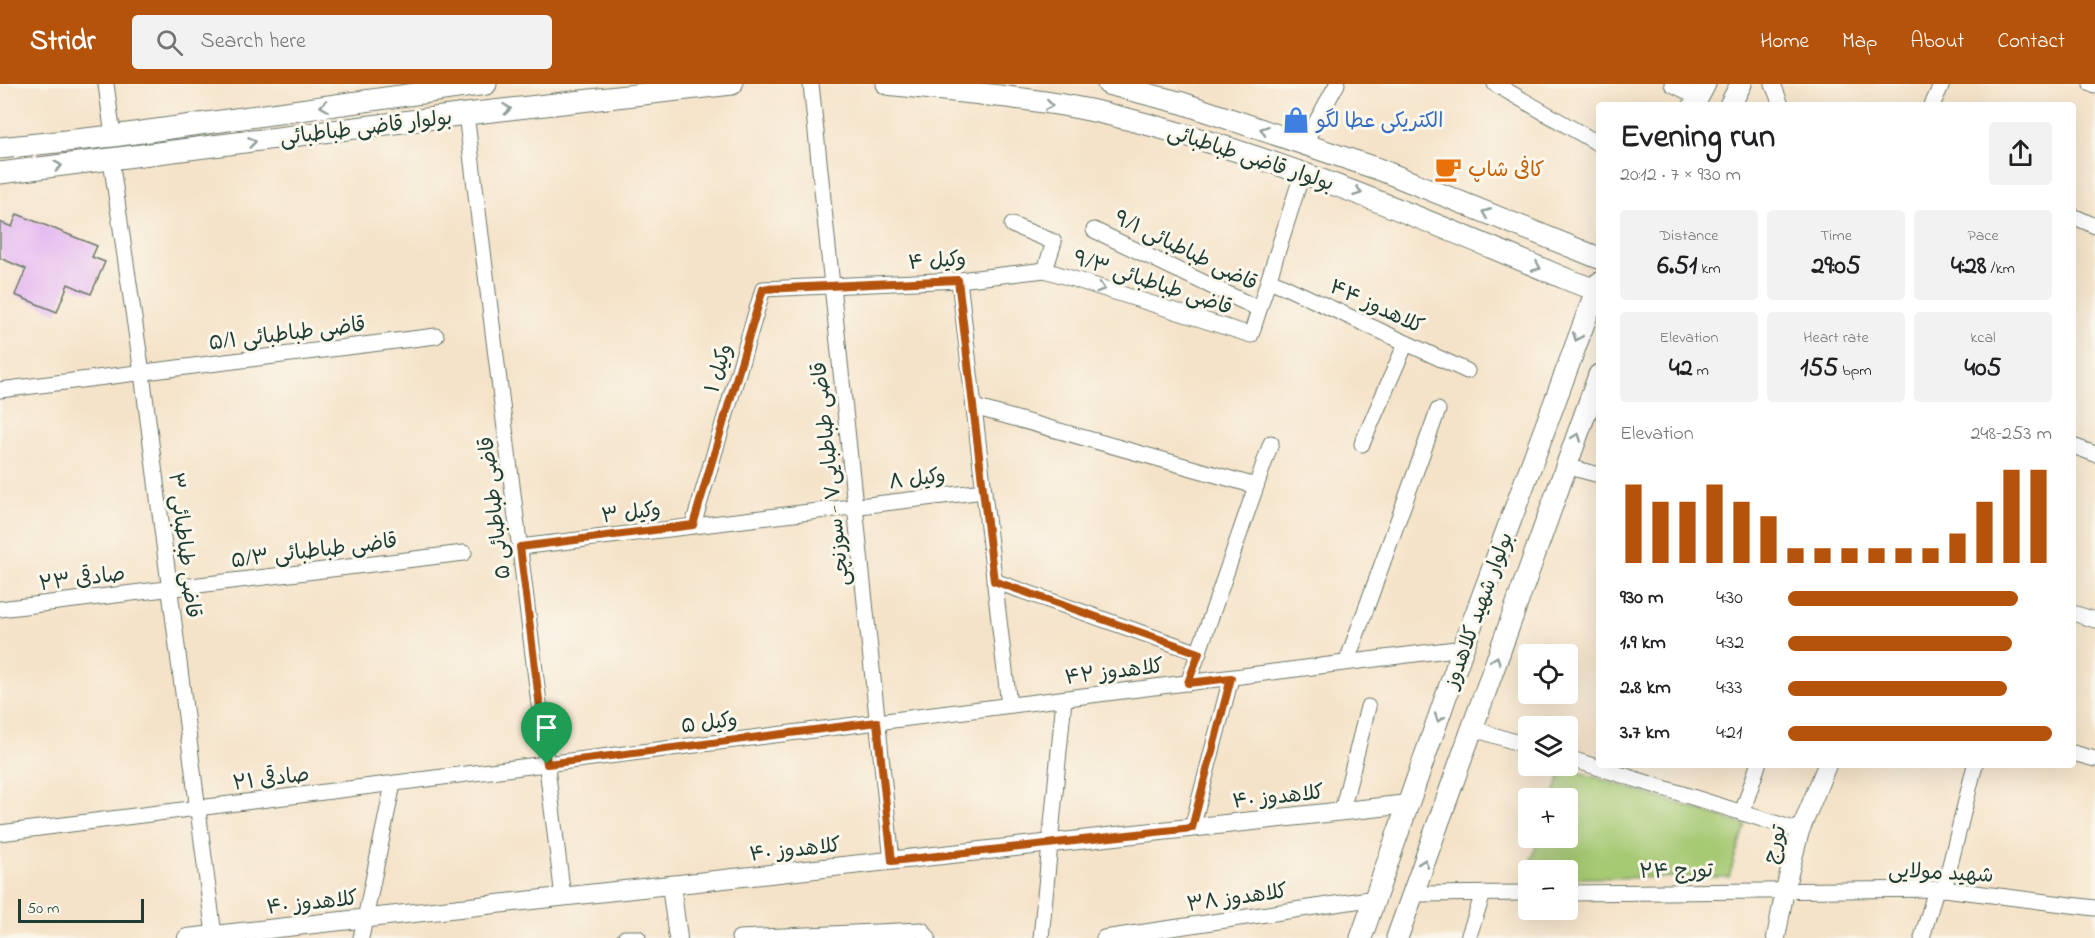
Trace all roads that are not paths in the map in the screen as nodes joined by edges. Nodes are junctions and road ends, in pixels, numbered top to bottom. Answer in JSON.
{"nodes":[{"id":1,"x":106,"y":84,"type":"edge"},
{"id":2,"x":486,"y":84,"type":"edge"},
{"id":3,"x":732,"y":84,"type":"edge"},
{"id":4,"x":811,"y":84,"type":"edge"},
{"id":5,"x":887,"y":84,"type":"edge"},
{"id":6,"x":1337,"y":84,"type":"edge"},
{"id":7,"x":1496,"y":84,"type":"edge"},
{"id":8,"x":1672,"y":84,"type":"edge"},
{"id":9,"x":1741,"y":84,"type":"edge"},
{"id":10,"x":1773,"y":84,"type":"edge"},
{"id":11,"x":1942,"y":84,"type":"edge"},
{"id":12,"x":2091,"y":84,"type":"edge"},
{"id":13,"x":462,"y":85,"type":"edge"},
{"id":14,"x":1116,"y":85,"type":"edge"},
{"id":15,"x":2095,"y":86,"type":"edge"},
{"id":16,"x":1699,"y":95,"type":"edge"},
{"id":17,"x":1732,"y":102,"type":"edge"},
{"id":18,"x":1780,"y":102,"type":"edge"},
{"id":19,"x":1933,"y":102,"type":"edge"},
{"id":20,"x":466,"y":114,"type":"junction"},
{"id":21,"x":112,"y":136,"type":"junction"},
{"id":22,"x":1596,"y":142,"type":"edge"},
{"id":23,"x":1304,"y":144,"type":"junction"},
{"id":24,"x":0,"y":148,"type":"edge"},
{"id":25,"x":111,"y":160,"type":"junction"},
{"id":26,"x":1303,"y":171,"type":"junction"},
{"id":27,"x":0,"y":173,"type":"edge"},
{"id":28,"x":2076,"y":217,"type":"edge"},
{"id":29,"x":1012,"y":225,"type":"dead end"},
{"id":30,"x":2095,"y":226,"type":"edge"},
{"id":31,"x":1094,"y":230,"type":"dead end"},
{"id":32,"x":1596,"y":257,"type":"edge"},
{"id":33,"x":1045,"y":270,"type":"junction"},
{"id":34,"x":958,"y":280,"type":"junction"},
{"id":35,"x":1270,"y":280,"type":"junction"},
{"id":36,"x":832,"y":287,"type":"junction"},
{"id":37,"x":1596,"y":288,"type":"edge"},
{"id":38,"x":1596,"y":291,"type":"edge"},
{"id":39,"x":1259,"y":309,"type":"junction"},
{"id":40,"x":436,"y":336,"type":"dead end"},
{"id":41,"x":1406,"y":343,"type":"junction"},
{"id":42,"x":1467,"y":371,"type":"dead end"},
{"id":43,"x":142,"y":373,"type":"junction"},
{"id":44,"x":1596,"y":383,"type":"edge"},
{"id":45,"x":0,"y":390,"type":"edge"},
{"id":46,"x":974,"y":407,"type":"junction"},
{"id":47,"x":1438,"y":410,"type":"dead end"},
{"id":48,"x":1271,"y":443,"type":"dead end"},
{"id":49,"x":1362,"y":444,"type":"dead end"},
{"id":50,"x":2076,"y":447,"type":"edge"},
{"id":51,"x":2095,"y":454,"type":"edge"},
{"id":52,"x":1566,"y":466,"type":"junction"},
{"id":53,"x":1596,"y":474,"type":"edge"},
{"id":54,"x":1256,"y":486,"type":"junction"},
{"id":55,"x":984,"y":491,"type":"junction"},
{"id":56,"x":855,"y":506,"type":"junction"},
{"id":57,"x":693,"y":525,"type":"junction"},
{"id":58,"x":520,"y":547,"type":"junction"},
{"id":59,"x":464,"y":554,"type":"dead end"},
{"id":60,"x":994,"y":581,"type":"junction"},
{"id":61,"x":170,"y":589,"type":"junction"},
{"id":62,"x":0,"y":609,"type":"edge"},
{"id":63,"x":2076,"y":614,"type":"edge"},
{"id":64,"x":2095,"y":620,"type":"edge"},
{"id":65,"x":1463,"y":648,"type":"junction"},
{"id":66,"x":1199,"y":653,"type":"junction"},
{"id":67,"x":1347,"y":661,"type":"junction"},
{"id":68,"x":1231,"y":678,"type":"junction"},
{"id":69,"x":1188,"y":683,"type":"junction"},
{"id":70,"x":1064,"y":699,"type":"junction"},
{"id":71,"x":1009,"y":705,"type":"junction"},
{"id":72,"x":1368,"y":707,"type":"dead end"},
{"id":73,"x":877,"y":722,"type":"junction"},
{"id":74,"x":1472,"y":728,"type":"junction"},
{"id":75,"x":1518,"y":743,"type":"edge"},
{"id":76,"x":2076,"y":754,"type":"edge"},
{"id":77,"x":2095,"y":759,"type":"edge"},
{"id":78,"x":1578,"y":761,"type":"edge"},
{"id":79,"x":547,"y":764,"type":"junction"},
{"id":80,"x":1596,"y":765,"type":"edge"},
{"id":81,"x":1604,"y":768,"type":"edge"},
{"id":82,"x":1757,"y":768,"type":"edge"},
{"id":83,"x":1826,"y":768,"type":"edge"},
{"id":84,"x":1974,"y":768,"type":"edge"},
{"id":85,"x":393,"y":784,"type":"junction"},
{"id":86,"x":1408,"y":804,"type":"junction"},
{"id":87,"x":198,"y":808,"type":"junction"},
{"id":88,"x":1342,"y":811,"type":"junction"},
{"id":89,"x":1742,"y":813,"type":"junction"},
{"id":90,"x":1192,"y":828,"type":"junction"},
{"id":91,"x":1800,"y":831,"type":"junction"},
{"id":92,"x":0,"y":833,"type":"edge"},
{"id":93,"x":1050,"y":843,"type":"junction"},
{"id":94,"x":892,"y":861,"type":"junction"},
{"id":95,"x":671,"y":885,"type":"junction"},
{"id":96,"x":1785,"y":889,"type":"junction"},
{"id":97,"x":1940,"y":889,"type":"junction"},
{"id":98,"x":1518,"y":893,"type":"edge"},
{"id":99,"x":1578,"y":893,"type":"edge"},
{"id":100,"x":1413,"y":894,"type":"junction"},
{"id":101,"x":1483,"y":894,"type":"junction"},
{"id":102,"x":563,"y":897,"type":"junction"},
{"id":103,"x":1376,"y":898,"type":"junction"},
{"id":104,"x":2095,"y":908,"type":"edge"},
{"id":105,"x":364,"y":919,"type":"junction"},
{"id":106,"x":1194,"y":931,"type":"edge"},
{"id":107,"x":214,"y":935,"type":"junction"},
{"id":108,"x":187,"y":938,"type":"edge"},
{"id":109,"x":361,"y":938,"type":"edge"},
{"id":110,"x":625,"y":938,"type":"edge"},
{"id":111,"x":639,"y":938,"type":"edge"},
{"id":112,"x":678,"y":938,"type":"edge"},
{"id":113,"x":739,"y":938,"type":"edge"},
{"id":114,"x":928,"y":938,"type":"edge"},
{"id":115,"x":1041,"y":938,"type":"edge"},
{"id":116,"x":1104,"y":938,"type":"edge"},
{"id":117,"x":1361,"y":938,"type":"edge"},
{"id":118,"x":1397,"y":938,"type":"edge"},
{"id":119,"x":1468,"y":938,"type":"edge"},
{"id":120,"x":1776,"y":938,"type":"edge"},
{"id":121,"x":1923,"y":938,"type":"edge"}],
"edges":[{"from":1,"to":21,"type":"street"},
{"from":2,"to":13,"type":"main road","name":"بولوار قاضی طباطبائی"},
{"from":20,"to":3,"type":"main road","name":"بولوار قاضی طباطبائی","one_way":true},
{"from":4,"to":36,"type":"street","name":"قاضی طباطبایی۷ - سوزنچی"},
{"from":5,"to":26,"type":"main road","name":"بولوار قاضی طباطبائی","one_way":true},
{"from":6,"to":23,"type":"street"},
{"from":7,"to":22,"type":"street"},
{"from":8,"to":16,"type":"street"},
{"from":9,"to":17,"type":"main road"},
{"from":10,"to":18,"type":"street"},
{"from":11,"to":19,"type":"street"},
{"from":12,"to":15,"type":"street"},
{"from":13,"to":21,"type":"main road","name":"بولوار قاضی طباطبائی","one_way":true},
{"from":23,"to":14,"type":"main road","name":"بولوار قاضی طباطبائی","one_way":true},
{"from":25,"to":20,"type":"main road","name":"بولوار قاضی طباطبائی","one_way":true},
{"from":20,"to":58,"type":"street","name":"قاضی طباطبائی ۵"},
{"from":21,"to":24,"type":"main road","name":"بولوار قاضی طباطبائی"},
{"from":32,"to":23,"type":"main road","name":"بولوار قاضی طباطبائی","one_way":true},
{"from":27,"to":25,"type":"main road","name":"بولوار قاضی طباطبائی","one_way":true},
{"from":25,"to":43,"type":"street","name":"قاضی طباطبائی ۳"},
{"from":26,"to":35,"type":"street"},
{"from":26,"to":37,"type":"main road","name":"بولوار قاضی طباطبائی","one_way":true},
{"from":28,"to":30,"type":"street"},
{"from":29,"to":33,"type":"street","name":"قاضی طباطبائی ۹/۳"},
{"from":31,"to":39,"type":"street","name":"قاضی طباطبائی ۹/۱"},
{"from":33,"to":34,"type":"street","name":"وکيل ۴"},
{"from":33,"to":39,"type":"street","name":"قاضی طباطبائی ۹/۳","one_way":true},
{"from":34,"to":36,"type":"street","name":"وکيل ۴"},
{"from":34,"to":46,"type":"street"},
{"from":35,"to":39,"type":"street"},
{"from":35,"to":41,"type":"street","name":"کلاهدوز ۴۴"},
{"from":36,"to":56,"type":"street","name":"قاضی طباطبایی۷ - سوزنچی"},
{"from":36,"to":57,"type":"street","name":"وکيل ۱"},
{"from":38,"to":65,"type":"main road","name":"بولوار شهید کلاهدوز","one_way":true},
{"from":40,"to":43,"type":"street","name":"قاضی طباطبائی ۵/۱"},
{"from":41,"to":42,"type":"street","name":"کلاهدوز ۴۴"},
{"from":41,"to":49,"type":"street"},
{"from":43,"to":45,"type":"street","name":"قاضی طباطبائی ۵/۱"},
{"from":43,"to":61,"type":"street","name":"قاضی طباطبائی ۳"},
{"from":52,"to":44,"type":"main road","name":"بولوار شهید کلاهدوز","one_way":true},
{"from":46,"to":54,"type":"street"},
{"from":46,"to":55,"type":"street"},
{"from":47,"to":67,"type":"street"},
{"from":48,"to":54,"type":"street"},
{"from":50,"to":51,"type":"street"},
{"from":52,"to":53,"type":"street"},
{"from":74,"to":52,"type":"main road","name":"بولوار شهید کلاهدوز","one_way":true},
{"from":54,"to":66,"type":"street"},
{"from":55,"to":56,"type":"street","name":"وکيل ۸"},
{"from":55,"to":60,"type":"street"},
{"from":56,"to":57,"type":"street","name":"وکيل ۳"},
{"from":56,"to":73,"type":"street","name":"قاضی طباطبایی۷ - سوزنچی"},
{"from":57,"to":58,"type":"street","name":"وکيل ۳"},
{"from":58,"to":79,"type":"street","name":"قاضی طباطبائی ۵"},
{"from":59,"to":61,"type":"street","name":"قاضی طباطبائی ۵/۳"},
{"from":60,"to":66,"type":"street"},
{"from":60,"to":71,"type":"street"},
{"from":61,"to":62,"type":"street","name":"صادقی ۲۳"},
{"from":61,"to":87,"type":"street","name":"قاضی طباطبائی ۳"},
{"from":63,"to":64,"type":"street"},
{"from":65,"to":67,"type":"street","name":"کلاهدوز ۴۲"},
{"from":65,"to":86,"type":"main road","name":"بولوار شهید کلاهدوز","one_way":true},
{"from":66,"to":69,"type":"street"},
{"from":67,"to":68,"type":"street","name":"کلاهدوز ۴۲"},
{"from":68,"to":69,"type":"street","name":"کلاهدوز ۴۲"},
{"from":68,"to":90,"type":"street"},
{"from":69,"to":70,"type":"street","name":"کلاهدوز ۴۲"},
{"from":70,"to":71,"type":"street","name":"کلاهدوز ۴۲"},
{"from":70,"to":93,"type":"street"},
{"from":71,"to":73,"type":"street","name":"کلاهدوز ۴۲"},
{"from":72,"to":88,"type":"street"},
{"from":73,"to":79,"type":"street","name":"وکيل ۵"},
{"from":73,"to":94,"type":"street","name":"قاضی طباطبایی۷ - سوزنچی"},
{"from":74,"to":75,"type":"street"},
{"from":100,"to":74,"type":"main road","name":"بولوار شهید کلاهدوز","one_way":true},
{"from":76,"to":77,"type":"street"},
{"from":78,"to":80,"type":"street"},
{"from":79,"to":85,"type":"street","name":"صادقی ۲۱"},
{"from":79,"to":102,"type":"street","name":"قاضی طباطبائی ۵"},
{"from":81,"to":89,"type":"street"},
{"from":82,"to":89,"type":"street"},
{"from":83,"to":91,"type":"street","name":"تورج"},
{"from":84,"to":97,"type":"street"},
{"from":85,"to":87,"type":"street","name":"صادقی ۲۱"},
{"from":85,"to":105,"type":"street"},
{"from":86,"to":88,"type":"street","name":"کلاهدوز ۴۰"},
{"from":86,"to":103,"type":"main road","name":"بولوار شهید کلاهدوز"},
{"from":87,"to":92,"type":"street","name":"صادقی ۲۱"},
{"from":87,"to":107,"type":"street","name":"قاضی طباطبائی ۳"},
{"from":88,"to":90,"type":"street","name":"کلاهدوز ۴۰"},
{"from":89,"to":91,"type":"street"},
{"from":90,"to":93,"type":"street","name":"کلاهدوز ۴۰"},
{"from":91,"to":96,"type":"street","name":"تورج"},
{"from":93,"to":94,"type":"street","name":"کلاهدوز ۴۰"},
{"from":93,"to":115,"type":"street"},
{"from":94,"to":95,"type":"street","name":"کلاهدوز ۴۰"},
{"from":95,"to":102,"type":"street","name":"کلاهدوز ۴۰"},
{"from":95,"to":112,"type":"street"},
{"from":96,"to":97,"type":"street","name":"شهید مولایی"},
{"from":96,"to":99,"type":"street","name":"تورج ۲۴"},
{"from":96,"to":120,"type":"street","name":"تورج"},
{"from":97,"to":104,"type":"street","name":"شهید مولایی"},
{"from":97,"to":121,"type":"street"},
{"from":98,"to":101,"type":"street"},
{"from":100,"to":101,"type":"street"},
{"from":100,"to":118,"type":"main road","name":"بولوار شهید کلاهدوز"},
{"from":101,"to":119,"type":"street"},
{"from":102,"to":105,"type":"street","name":"کلاهدوز ۴۰"},
{"from":103,"to":106,"type":"street","name":"کلاهدوز ۳۸"},
{"from":103,"to":117,"type":"main road","name":"بولوار شهید کلاهدوز"},
{"from":105,"to":107,"type":"street","name":"کلاهدوز ۴۰"},
{"from":105,"to":109,"type":"street"},
{"from":106,"to":116,"type":"street","name":"کلاهدوز ۳۸"},
{"from":107,"to":108,"type":"street","name":"کلاهدوز ۴۰"},
{"from":110,"to":111,"type":"street"},
{"from":113,"to":114,"type":"street"}]}
